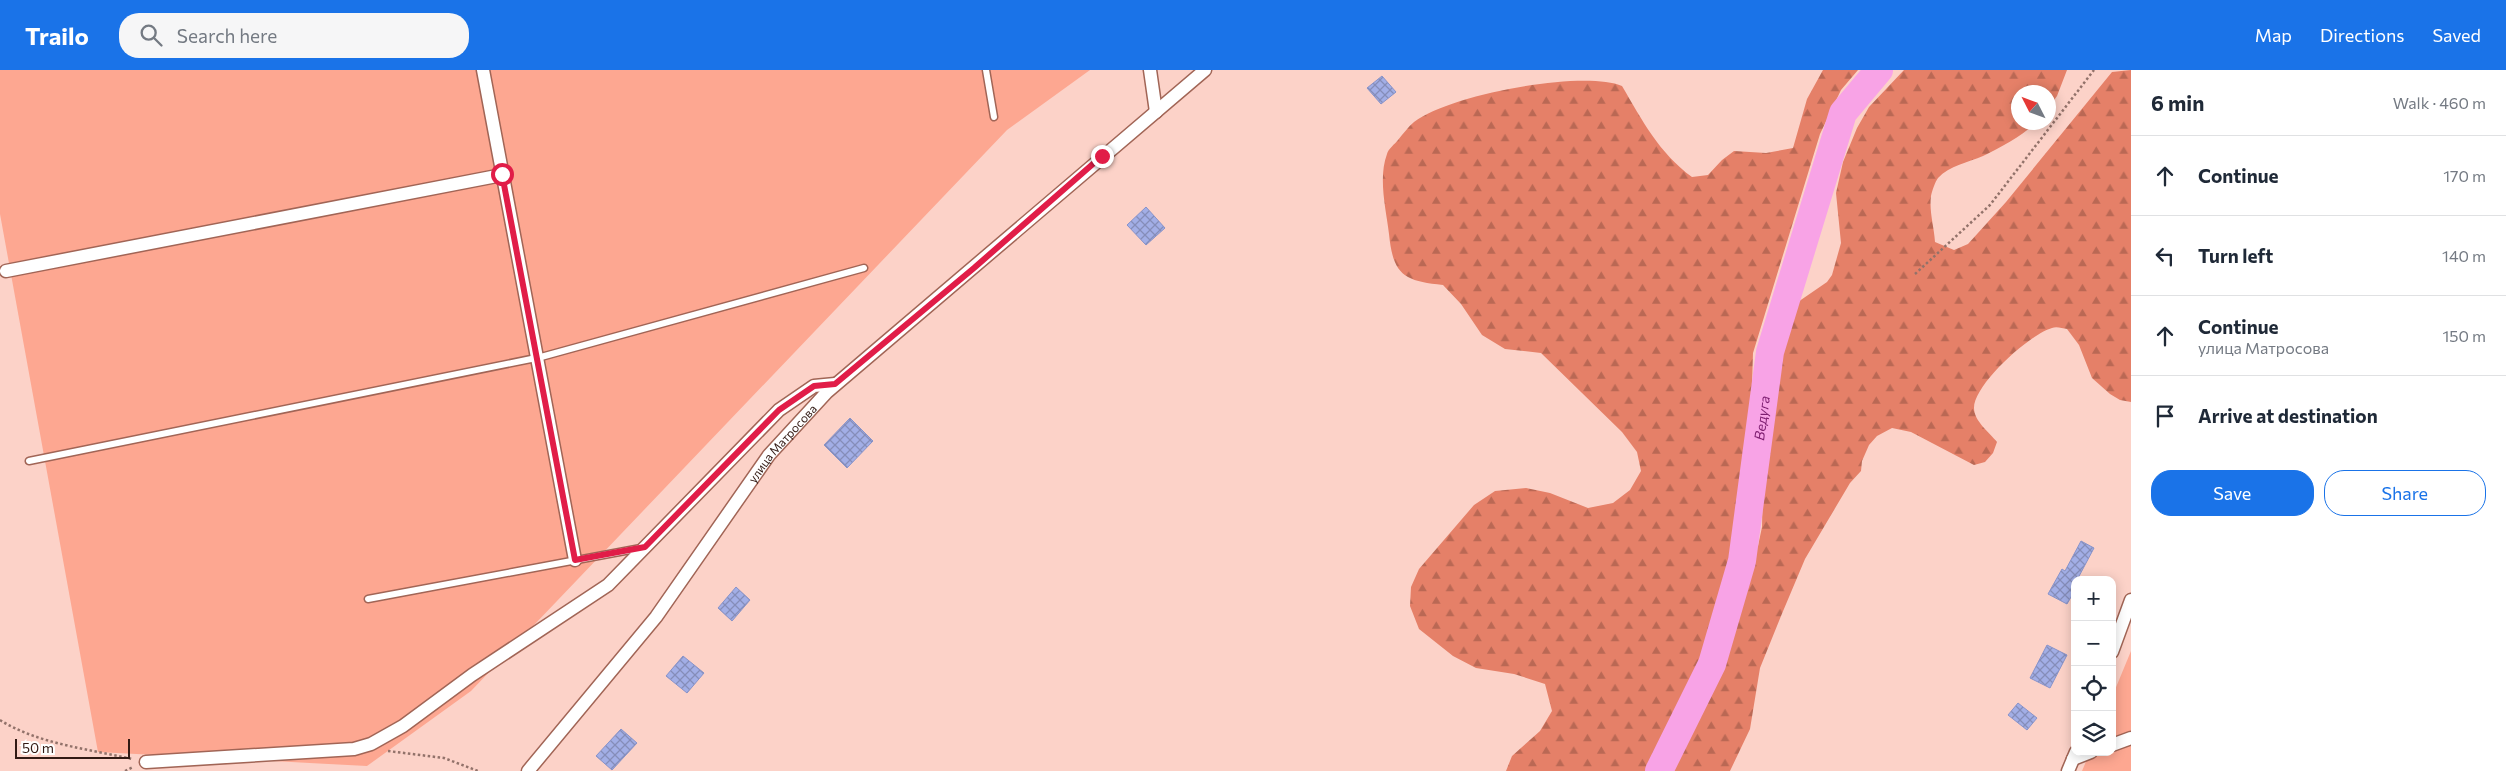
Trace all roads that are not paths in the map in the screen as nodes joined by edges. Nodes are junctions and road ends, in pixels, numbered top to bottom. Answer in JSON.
{"nodes":[{"id":1,"x":483,"y":70,"type":"edge"},
{"id":2,"x":986,"y":70,"type":"edge"},
{"id":3,"x":1150,"y":70,"type":"edge"},
{"id":4,"x":1205,"y":70,"type":"edge"},
{"id":5,"x":1156,"y":112,"type":"junction"},
{"id":6,"x":994,"y":116,"type":"dead end"},
{"id":7,"x":502,"y":174,"type":"junction"},
{"id":8,"x":864,"y":268,"type":"dead end"},
{"id":9,"x":6,"y":271,"type":"dead end"},
{"id":10,"x":536,"y":358,"type":"junction"},
{"id":11,"x":835,"y":384,"type":"junction"},
{"id":12,"x":29,"y":462,"type":"dead end"},
{"id":13,"x":645,"y":547,"type":"junction"},
{"id":14,"x":575,"y":560,"type":"junction"},
{"id":15,"x":368,"y":598,"type":"dead end"},
{"id":16,"x":2131,"y":600,"type":"edge"},
{"id":17,"x":2116,"y":641,"type":"edge"},
{"id":18,"x":2131,"y":738,"type":"edge"},
{"id":19,"x":2116,"y":744,"type":"edge"},
{"id":20,"x":2075,"y":756,"type":"edge"},
{"id":21,"x":146,"y":762,"type":"road end"},
{"id":22,"x":528,"y":771,"type":"edge"},
{"id":23,"x":2068,"y":771,"type":"edge"}],
"edges":[{"from":1,"to":7,"type":"street"},
{"from":2,"to":6,"type":"lane"},
{"from":3,"to":5,"type":"street"},
{"from":4,"to":5,"type":"street","name":"улица Матросова"},
{"from":5,"to":11,"type":"street","name":"улица Матросова"},
{"from":7,"to":9,"type":"street"},
{"from":7,"to":10,"type":"street"},
{"from":8,"to":10,"type":"lane"},
{"from":10,"to":12,"type":"lane"},
{"from":10,"to":14,"type":"street"},
{"from":11,"to":13,"type":"street"},
{"from":11,"to":22,"type":"street","name":"улица Матросова"},
{"from":13,"to":14,"type":"lane"},
{"from":13,"to":21,"type":"street"},
{"from":14,"to":15,"type":"lane"},
{"from":16,"to":17,"type":"street"},
{"from":18,"to":19,"type":"street"},
{"from":20,"to":23,"type":"street"}]}
